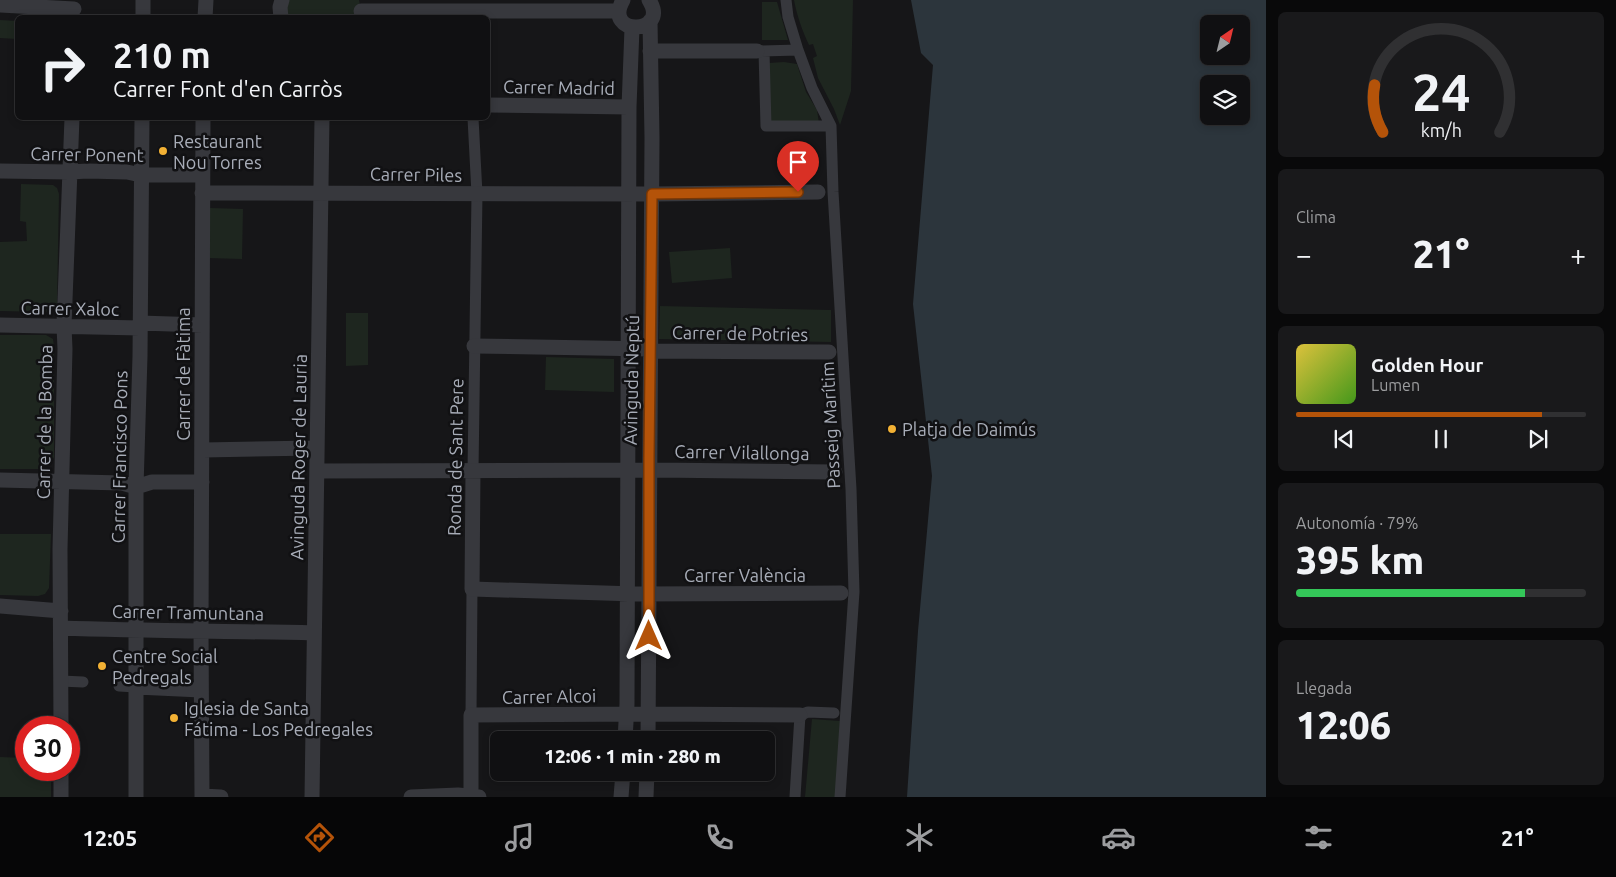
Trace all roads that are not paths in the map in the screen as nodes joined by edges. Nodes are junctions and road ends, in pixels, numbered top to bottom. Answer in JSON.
{"nodes":[{"id":1,"x":143,"y":0,"type":"edge"},
{"id":2,"x":206,"y":0,"type":"edge"},
{"id":3,"x":282,"y":0,"type":"edge"},
{"id":4,"x":649,"y":0,"type":"edge"},
{"id":5,"x":786,"y":0,"type":"edge"},
{"id":6,"x":0,"y":5,"type":"edge"},
{"id":7,"x":621,"y":5,"type":"edge"},
{"id":8,"x":74,"y":9,"type":"edge"},
{"id":9,"x":360,"y":9,"type":"edge"},
{"id":10,"x":471,"y":14,"type":"edge"},
{"id":11,"x":143,"y":15,"type":"edge"},
{"id":12,"x":205,"y":15,"type":"edge"},
{"id":13,"x":281,"y":15,"type":"edge"},
{"id":14,"x":650,"y":21,"type":"junction"},
{"id":15,"x":632,"y":28,"type":"junction"},
{"id":16,"x":798,"y":50,"type":"junction"},
{"id":17,"x":650,"y":51,"type":"junction"},
{"id":18,"x":761,"y":51,"type":"junction"},
{"id":19,"x":490,"y":105,"type":"edge"},
{"id":20,"x":629,"y":107,"type":"junction"},
{"id":21,"x":72,"y":120,"type":"edge"},
{"id":22,"x":142,"y":120,"type":"edge"},
{"id":23,"x":203,"y":120,"type":"edge"},
{"id":24,"x":322,"y":120,"type":"edge"},
{"id":25,"x":473,"y":120,"type":"edge"},
{"id":26,"x":831,"y":126,"type":"junction"},
{"id":27,"x":0,"y":172,"type":"edge"},
{"id":28,"x":70,"y":172,"type":"junction"},
{"id":29,"x":141,"y":174,"type":"junction"},
{"id":30,"x":202,"y":175,"type":"junction"},
{"id":31,"x":321,"y":192,"type":"junction"},
{"id":32,"x":818,"y":192,"type":"dead end"},
{"id":33,"x":202,"y":193,"type":"junction"},
{"id":34,"x":477,"y":194,"type":"junction"},
{"id":35,"x":629,"y":194,"type":"junction"},
{"id":36,"x":652,"y":194,"type":"junction"},
{"id":37,"x":0,"y":325,"type":"edge"},
{"id":38,"x":140,"y":325,"type":"junction"},
{"id":39,"x":202,"y":325,"type":"junction"},
{"id":40,"x":64,"y":326,"type":"junction"},
{"id":41,"x":474,"y":346,"type":"junction"},
{"id":42,"x":629,"y":348,"type":"junction"},
{"id":43,"x":650,"y":350,"type":"junction"},
{"id":44,"x":829,"y":352,"type":"dead end"},
{"id":45,"x":316,"y":448,"type":"junction"},
{"id":46,"x":202,"y":450,"type":"junction"},
{"id":47,"x":649,"y":470,"type":"junction"},
{"id":48,"x":317,"y":471,"type":"junction"},
{"id":49,"x":473,"y":471,"type":"junction"},
{"id":50,"x":628,"y":471,"type":"junction"},
{"id":51,"x":835,"y":472,"type":"dead end"},
{"id":52,"x":0,"y":480,"type":"edge"},
{"id":53,"x":62,"y":482,"type":"junction"},
{"id":54,"x":202,"y":482,"type":"junction"},
{"id":55,"x":136,"y":487,"type":"junction"},
{"id":56,"x":472,"y":589,"type":"junction"},
{"id":57,"x":842,"y":593,"type":"dead end"},
{"id":58,"x":627,"y":594,"type":"junction"},
{"id":59,"x":649,"y":594,"type":"junction"},
{"id":60,"x":0,"y":606,"type":"edge"},
{"id":61,"x":60,"y":611,"type":"junction"},
{"id":62,"x":61,"y":628,"type":"junction"},
{"id":63,"x":201,"y":630,"type":"junction"},
{"id":64,"x":136,"y":631,"type":"junction"},
{"id":65,"x":314,"y":633,"type":"junction"},
{"id":66,"x":61,"y":682,"type":"junction"},
{"id":67,"x":83,"y":682,"type":"dead end"},
{"id":68,"x":119,"y":686,"type":"dead end"},
{"id":69,"x":136,"y":687,"type":"junction"},
{"id":70,"x":201,"y":690,"type":"junction"},
{"id":71,"x":834,"y":713,"type":"dead end"},
{"id":72,"x":649,"y":714,"type":"junction"},
{"id":73,"x":472,"y":715,"type":"junction"},
{"id":74,"x":626,"y":715,"type":"junction"},
{"id":75,"x":61,"y":716,"type":"edge"},
{"id":76,"x":800,"y":716,"type":"junction"},
{"id":77,"x":625,"y":731,"type":"edge"},
{"id":78,"x":648,"y":731,"type":"edge"},
{"id":79,"x":61,"y":781,"type":"edge"},
{"id":80,"x":622,"y":781,"type":"edge"},
{"id":81,"x":647,"y":781,"type":"edge"},
{"id":82,"x":61,"y":797,"type":"edge"},
{"id":83,"x":136,"y":797,"type":"edge"},
{"id":84,"x":202,"y":797,"type":"edge"},
{"id":85,"x":221,"y":797,"type":"edge"},
{"id":86,"x":312,"y":797,"type":"edge"},
{"id":87,"x":411,"y":797,"type":"edge"},
{"id":88,"x":474,"y":797,"type":"edge"},
{"id":89,"x":621,"y":797,"type":"edge"},
{"id":90,"x":646,"y":797,"type":"edge"},
{"id":91,"x":795,"y":797,"type":"edge"},
{"id":92,"x":840,"y":797,"type":"edge"}],
"edges":[{"from":1,"to":11,"type":"street"},
{"from":2,"to":12,"type":"street"},
{"from":3,"to":13,"type":"street"},
{"from":4,"to":14,"type":"street","name":"Avinguda Neptú"},
{"from":5,"to":16,"type":"street","name":"Passeig Marítim"},
{"from":6,"to":8,"type":"street"},
{"from":7,"to":10,"type":"street"},
{"from":7,"to":15,"type":"street"},
{"from":9,"to":10,"type":"street"},
{"from":14,"to":15,"type":"street"},
{"from":14,"to":17,"type":"street","name":"Avinguda Neptú"},
{"from":15,"to":20,"type":"street","name":"Avinguda Neptú"},
{"from":16,"to":18,"type":"street"},
{"from":16,"to":26,"type":"street","name":"Passeig Marítim"},
{"from":17,"to":18,"type":"street"},
{"from":17,"to":36,"type":"street","name":"Avinguda Neptú"},
{"from":18,"to":26,"type":"street"},
{"from":19,"to":20,"type":"street","name":"Carrer Madrid"},
{"from":20,"to":35,"type":"street","name":"Avinguda Neptú"},
{"from":21,"to":28,"type":"street","name":"Carrer de la Bomba"},
{"from":22,"to":29,"type":"street","name":"Carrer Francisco Pons"},
{"from":23,"to":30,"type":"street","name":"Carrer de Fàtima"},
{"from":24,"to":31,"type":"street","name":"Avinguda Roger de Lauria"},
{"from":25,"to":34,"type":"street","name":"Ronda de Sant Pere"},
{"from":26,"to":92,"type":"street","name":"Passeig Marítim"},
{"from":27,"to":28,"type":"street","name":"Carrer Ponent"},
{"from":28,"to":29,"type":"street","name":"Carrer Ponent"},
{"from":28,"to":40,"type":"street","name":"Carrer de la Bomba"},
{"from":29,"to":30,"type":"street","name":"Carrer Ponent"},
{"from":29,"to":38,"type":"street","name":"Carrer Francisco Pons"},
{"from":30,"to":33,"type":"street","name":"Carrer de Fàtima"},
{"from":31,"to":33,"type":"street","name":"Carrer Piles"},
{"from":31,"to":34,"type":"street","name":"Carrer Piles"},
{"from":31,"to":45,"type":"street","name":"Avinguda Roger de Lauria"},
{"from":32,"to":36,"type":"street","name":"Carrer Piles"},
{"from":33,"to":39,"type":"street","name":"Carrer de Fàtima"},
{"from":34,"to":35,"type":"street","name":"Carrer Piles"},
{"from":34,"to":41,"type":"street","name":"Ronda de Sant Pere"},
{"from":35,"to":36,"type":"street","name":"Carrer Piles"},
{"from":35,"to":42,"type":"street","name":"Avinguda Neptú"},
{"from":36,"to":43,"type":"street","name":"Avinguda Neptú"},
{"from":37,"to":40,"type":"street","name":"Carrer Xaloc"},
{"from":38,"to":39,"type":"street","name":"Carrer Xaloc"},
{"from":38,"to":40,"type":"street","name":"Carrer Xaloc"},
{"from":38,"to":55,"type":"street","name":"Carrer Francisco Pons"},
{"from":39,"to":46,"type":"street","name":"Carrer de Fàtima"},
{"from":40,"to":53,"type":"street","name":"Carrer de la Bomba"},
{"from":41,"to":42,"type":"street","name":"Carrer de Potries"},
{"from":41,"to":49,"type":"street","name":"Ronda de Sant Pere"},
{"from":42,"to":43,"type":"street","name":"Carrer de Potries"},
{"from":42,"to":50,"type":"street","name":"Avinguda Neptú"},
{"from":43,"to":44,"type":"street","name":"Carrer de Potries"},
{"from":43,"to":47,"type":"street","name":"Avinguda Neptú"},
{"from":45,"to":46,"type":"street"},
{"from":45,"to":48,"type":"street","name":"Avinguda Roger de Lauria"},
{"from":46,"to":54,"type":"street","name":"Carrer de Fàtima"},
{"from":47,"to":50,"type":"street","name":"Carrer Vilallonga"},
{"from":47,"to":51,"type":"street","name":"Carrer Vilallonga"},
{"from":47,"to":59,"type":"street","name":"Avinguda Neptú"},
{"from":48,"to":49,"type":"street","name":"Carrer Vilallonga"},
{"from":48,"to":65,"type":"street","name":"Avinguda Roger de Lauria"},
{"from":49,"to":50,"type":"street","name":"Carrer Vilallonga"},
{"from":49,"to":56,"type":"street","name":"Ronda de Sant Pere"},
{"from":50,"to":58,"type":"street","name":"Avinguda Neptú"},
{"from":52,"to":53,"type":"street"},
{"from":53,"to":55,"type":"street"},
{"from":53,"to":61,"type":"street","name":"Carrer de la Bomba"},
{"from":54,"to":55,"type":"street"},
{"from":54,"to":63,"type":"street","name":"Carrer de Fàtima"},
{"from":55,"to":64,"type":"street","name":"Carrer Francisco Pons"},
{"from":56,"to":58,"type":"street","name":"Carrer València"},
{"from":56,"to":73,"type":"street","name":"Ronda de Sant Pere"},
{"from":57,"to":59,"type":"street","name":"Carrer València"},
{"from":58,"to":59,"type":"street","name":"Carrer València"},
{"from":58,"to":74,"type":"street","name":"Avinguda Neptú"},
{"from":59,"to":72,"type":"street","name":"Avinguda Neptú"},
{"from":60,"to":61,"type":"street"},
{"from":61,"to":62,"type":"street","name":"Carrer de la Bomba"},
{"from":62,"to":64,"type":"street","name":"Carrer Tramuntana"},
{"from":62,"to":66,"type":"street","name":"Carrer de la Bomba"},
{"from":63,"to":64,"type":"street","name":"Carrer Tramuntana"},
{"from":63,"to":65,"type":"street","name":"Carrer Tramuntana"},
{"from":63,"to":70,"type":"street","name":"Carrer de Fàtima"},
{"from":64,"to":69,"type":"street","name":"Carrer Francisco Pons"},
{"from":65,"to":86,"type":"street","name":"Avinguda Roger de Lauria"},
{"from":66,"to":67,"type":"street"},
{"from":66,"to":75,"type":"street","name":"Carrer de la Bomba"},
{"from":68,"to":69,"type":"street"},
{"from":69,"to":70,"type":"street"},
{"from":69,"to":83,"type":"street","name":"Carrer Francisco Pons"},
{"from":70,"to":84,"type":"street","name":"Carrer de Fàtima"},
{"from":71,"to":76,"type":"street"},
{"from":72,"to":74,"type":"street","name":"Carrer Alcoi"},
{"from":72,"to":76,"type":"street","name":"Carrer Alcoi"},
{"from":72,"to":78,"type":"street","name":"Avinguda Neptú"},
{"from":73,"to":74,"type":"street","name":"Carrer Alcoi"},
{"from":73,"to":88,"type":"street","name":"Ronda de Sant Pere"},
{"from":74,"to":77,"type":"street","name":"Avinguda Neptú"},
{"from":76,"to":91,"type":"street"},
{"from":79,"to":82,"type":"street"},
{"from":80,"to":89,"type":"street"},
{"from":81,"to":90,"type":"street"},
{"from":84,"to":85,"type":"street"},
{"from":87,"to":88,"type":"street"}]}
